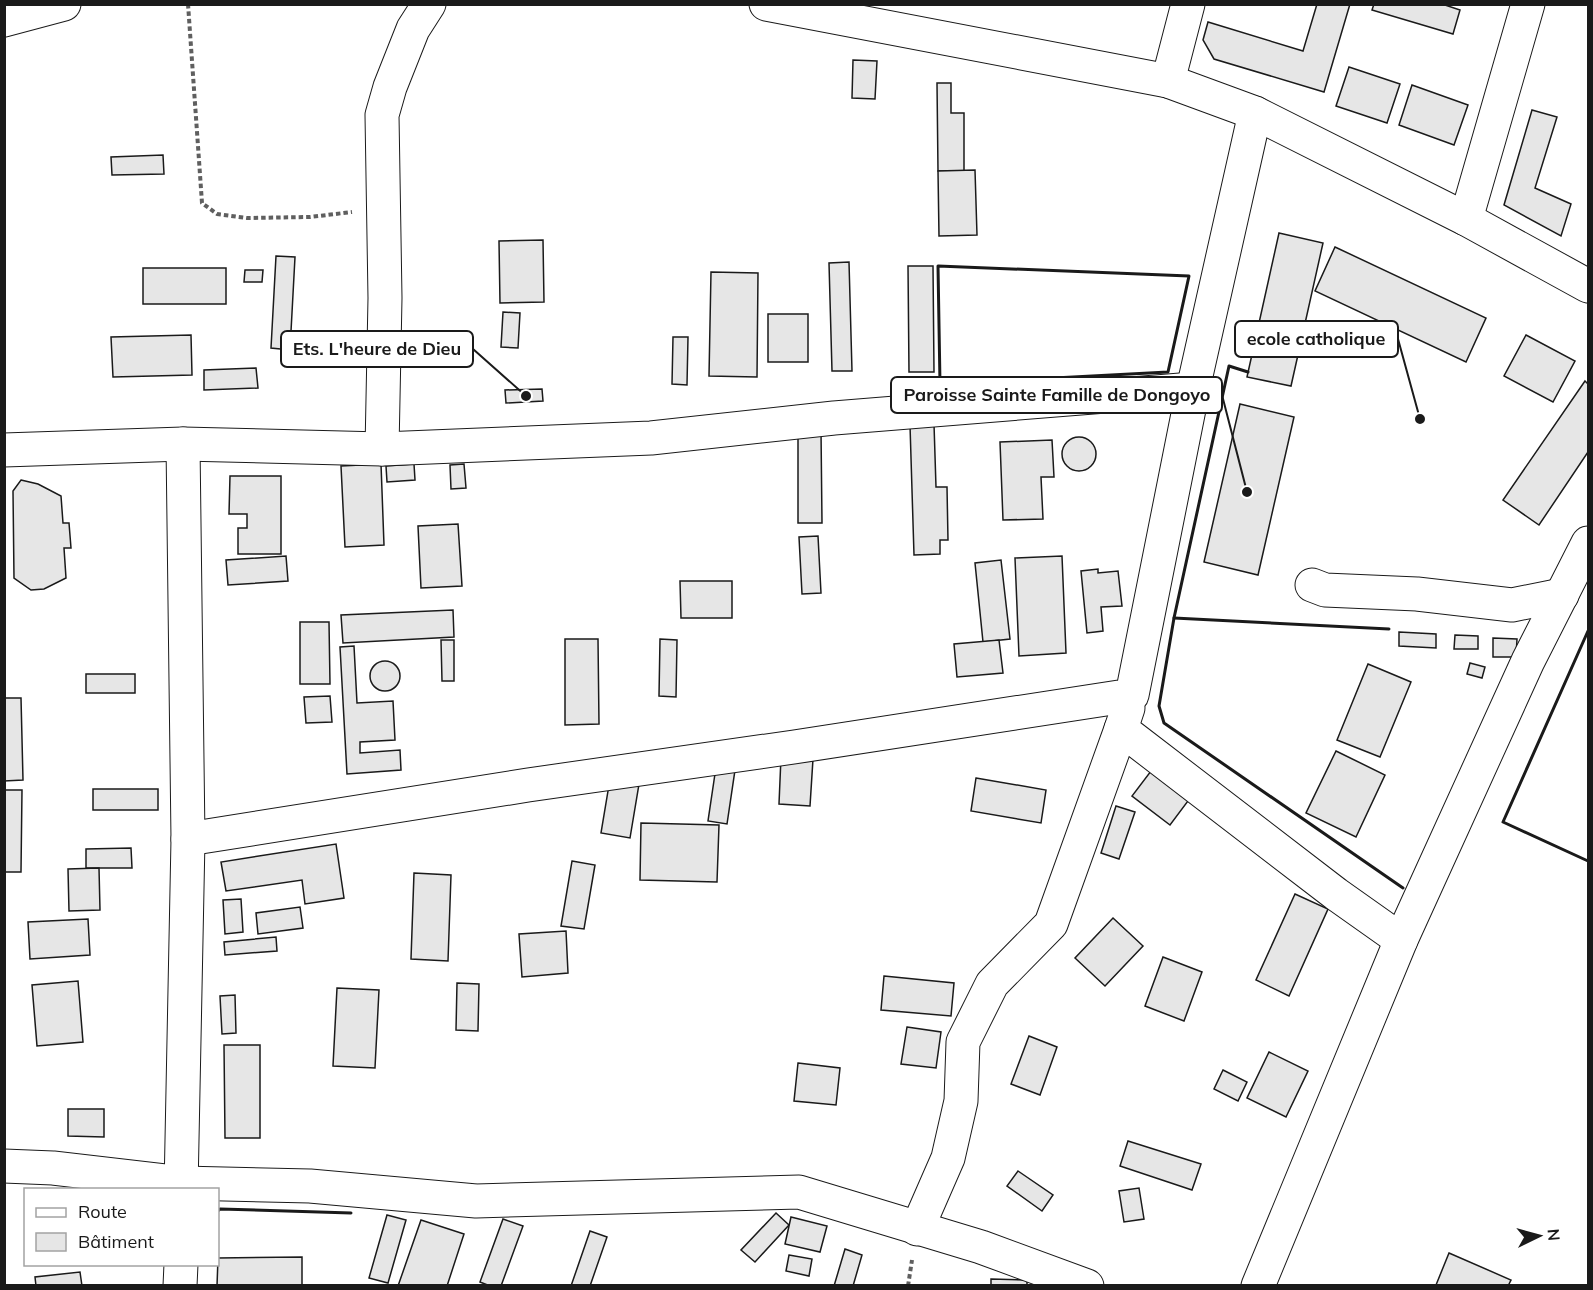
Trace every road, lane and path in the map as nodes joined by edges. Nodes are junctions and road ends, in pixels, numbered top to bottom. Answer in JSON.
{"nodes":[{"id":1,"x":64,"y":4,"type":"edge"},
{"id":2,"x":188,"y":4,"type":"edge"},
{"id":3,"x":429,"y":4,"type":"edge"},
{"id":4,"x":766,"y":4,"type":"edge"},
{"id":5,"x":1188,"y":4,"type":"edge"},
{"id":6,"x":1528,"y":4,"type":"edge"},
{"id":7,"x":826,"y":10,"type":"edge"},
{"id":8,"x":4,"y":20,"type":"edge"},
{"id":9,"x":1168,"y":81,"type":"junction"},
{"id":10,"x":1255,"y":113,"type":"junction"},
{"id":11,"x":384,"y":209,"type":"junction"},
{"id":12,"x":1466,"y":219,"type":"junction"},
{"id":13,"x":1588,"y":286,"type":"edge"},
{"id":14,"x":1193,"y":388,"type":"junction"},
{"id":15,"x":183,"y":444,"type":"junction"},
{"id":16,"x":382,"y":449,"type":"junction"},
{"id":17,"x":4,"y":450,"type":"edge"},
{"id":18,"x":1588,"y":543,"type":"edge"},
{"id":19,"x":1312,"y":585,"type":"dead end"},
{"id":20,"x":1562,"y":595,"type":"junction"},
{"id":21,"x":1132,"y":695,"type":"junction"},
{"id":22,"x":1121,"y":729,"type":"junction"},
{"id":23,"x":188,"y":839,"type":"junction"},
{"id":24,"x":1401,"y":940,"type":"junction"},
{"id":25,"x":4,"y":1166,"type":"edge"},
{"id":26,"x":182,"y":1186,"type":"edge"},
{"id":27,"x":917,"y":1229,"type":"junction"},
{"id":28,"x":181,"y":1266,"type":"edge"},
{"id":29,"x":180,"y":1286,"type":"edge"},
{"id":30,"x":1087,"y":1286,"type":"edge"},
{"id":31,"x":1258,"y":1286,"type":"edge"}],
"edges":[{"from":1,"to":8,"type":"street"},
{"from":2,"to":11,"type":"path"},
{"from":3,"to":11,"type":"street"},
{"from":4,"to":7,"type":"street"},
{"from":5,"to":9,"type":"street"},
{"from":6,"to":12,"type":"street"},
{"from":7,"to":9,"type":"street"},
{"from":9,"to":10,"type":"street"},
{"from":10,"to":12,"type":"street"},
{"from":10,"to":14,"type":"street"},
{"from":11,"to":16,"type":"street"},
{"from":12,"to":13,"type":"street"},
{"from":14,"to":16,"type":"street"},
{"from":14,"to":21,"type":"street"},
{"from":15,"to":16,"type":"street"},
{"from":15,"to":17,"type":"street"},
{"from":15,"to":23,"type":"street"},
{"from":18,"to":20,"type":"street"},
{"from":19,"to":20,"type":"street"},
{"from":20,"to":24,"type":"street"},
{"from":21,"to":22,"type":"street"},
{"from":21,"to":23,"type":"street"},
{"from":22,"to":24,"type":"street"},
{"from":22,"to":27,"type":"street"},
{"from":23,"to":26,"type":"street"},
{"from":24,"to":31,"type":"street"},
{"from":25,"to":26,"type":"street"},
{"from":26,"to":27,"type":"street"},
{"from":27,"to":30,"type":"street"},
{"from":28,"to":29,"type":"street"}]}
